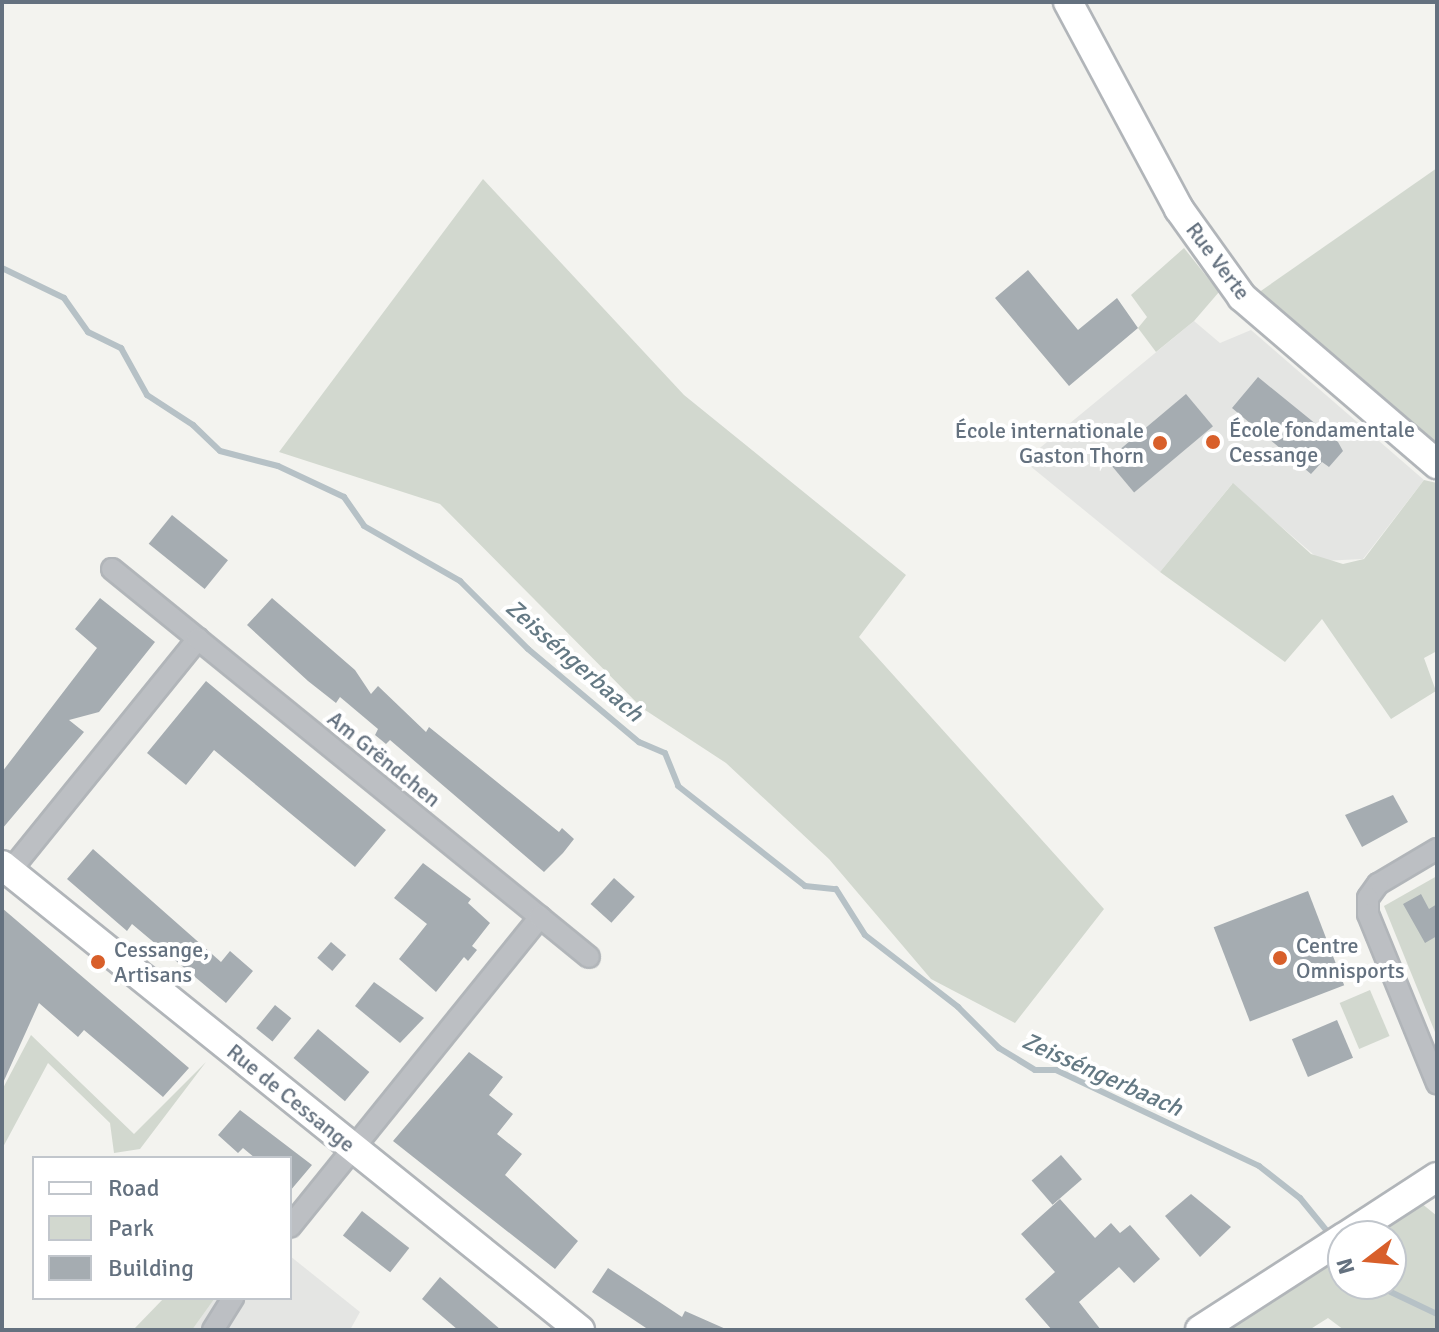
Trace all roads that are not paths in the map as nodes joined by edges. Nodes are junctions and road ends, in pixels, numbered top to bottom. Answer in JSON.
{"nodes":[{"id":1,"x":1068,"y":2,"type":"edge"},
{"id":2,"x":1437,"y":464,"type":"edge"},
{"id":3,"x":112,"y":569,"type":"dead end"},
{"id":4,"x":198,"y":639,"type":"junction"},
{"id":5,"x":1437,"y":849,"type":"edge"},
{"id":6,"x":6,"y":868,"type":"edge"},
{"id":7,"x":540,"y":917,"type":"junction"},
{"id":8,"x":589,"y":957,"type":"dead end"},
{"id":9,"x":1437,"y":1083,"type":"edge"},
{"id":10,"x":353,"y":1148,"type":"junction"},
{"id":11,"x":1437,"y":1177,"type":"edge"},
{"id":12,"x":1371,"y":1220,"type":"edge"},
{"id":13,"x":292,"y":1224,"type":"edge"},
{"id":14,"x":1327,"y":1248,"type":"edge"},
{"id":15,"x":232,"y":1300,"type":"edge"},
{"id":16,"x":1210,"y":1327,"type":"edge"},
{"id":17,"x":213,"y":1330,"type":"edge"},
{"id":18,"x":580,"y":1330,"type":"edge"}],
"edges":[{"from":1,"to":2,"type":"main road","name":"Rue Verte"},
{"from":3,"to":4,"type":"street","name":"Am Grëndchen"},
{"from":4,"to":6,"type":"street"},
{"from":4,"to":7,"type":"street","name":"Am Grëndchen"},
{"from":5,"to":9,"type":"street"},
{"from":6,"to":10,"type":"main road","name":"Rue de Cessange"},
{"from":7,"to":8,"type":"street","name":"Am Grëndchen"},
{"from":7,"to":10,"type":"street"},
{"from":10,"to":13,"type":"street"},
{"from":10,"to":18,"type":"main road","name":"Rue de Cessange"},
{"from":11,"to":12,"type":"main road"},
{"from":14,"to":16,"type":"main road"},
{"from":15,"to":17,"type":"street"}]}
